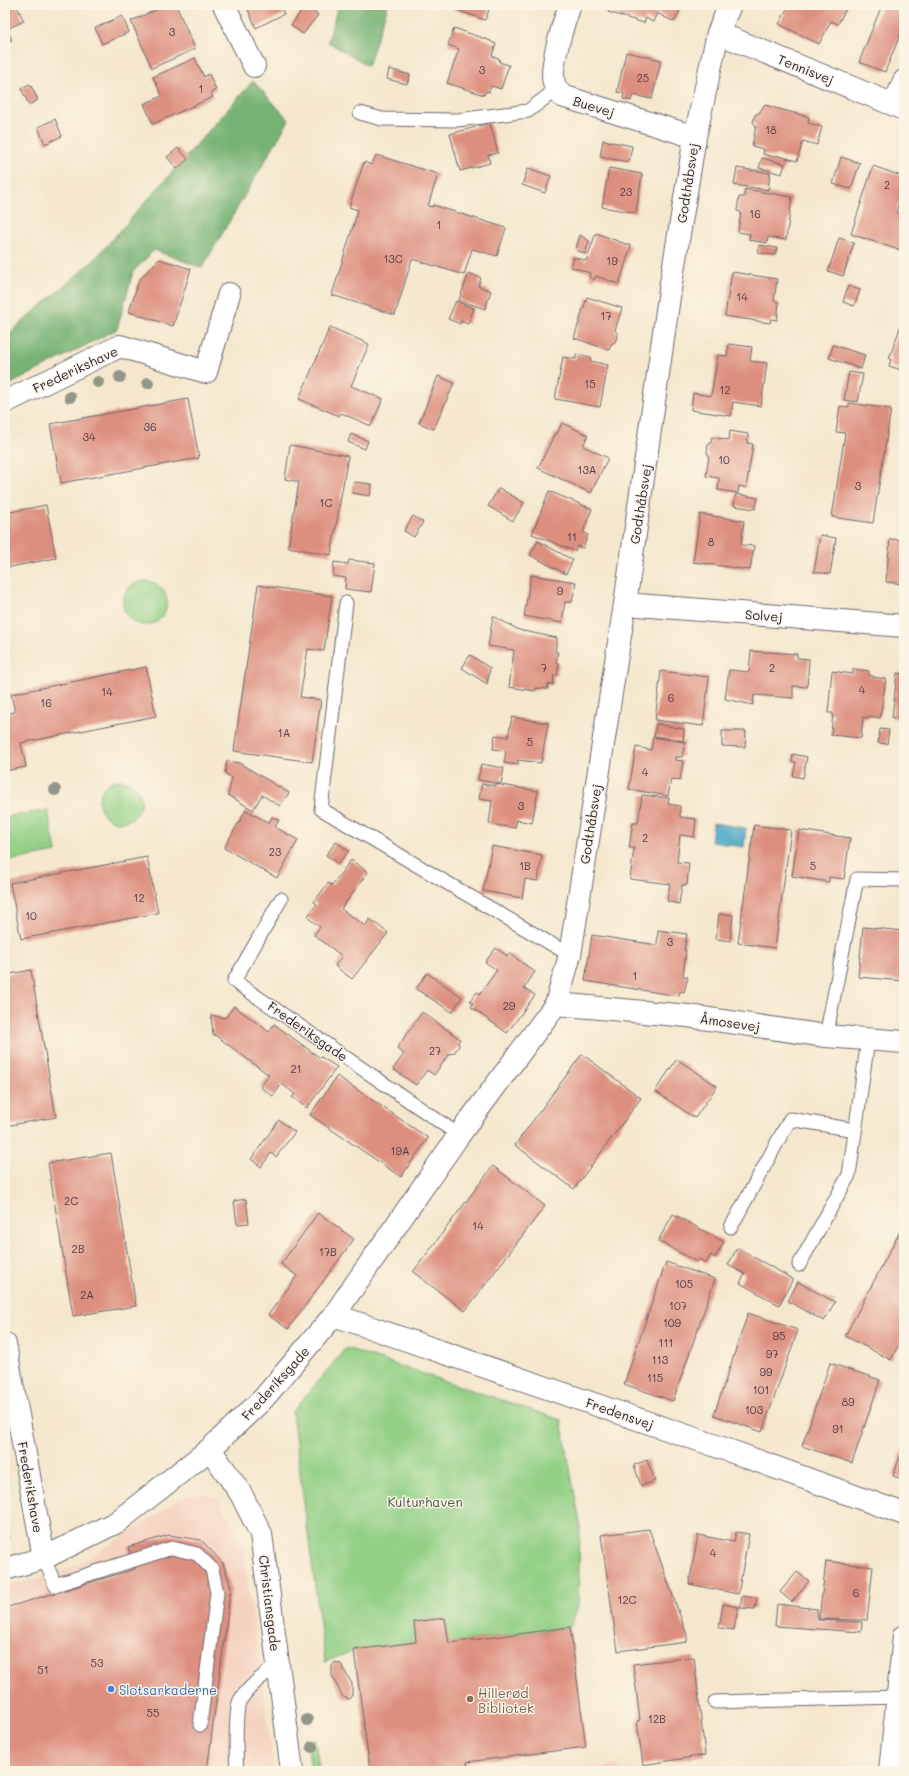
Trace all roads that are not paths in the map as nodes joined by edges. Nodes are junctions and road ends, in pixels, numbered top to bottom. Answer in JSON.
{"nodes":[{"id":1,"x":224,"y":5,"type":"edge"},
{"id":2,"x":570,"y":5,"type":"edge"},
{"id":3,"x":730,"y":5,"type":"edge"},
{"id":4,"x":718,"y":33,"type":"junction"},
{"id":5,"x":254,"y":66,"type":"dead end"},
{"id":6,"x":904,"y":81,"type":"edge"},
{"id":7,"x":557,"y":89,"type":"junction"},
{"id":8,"x":899,"y":107,"type":"edge"},
{"id":9,"x":360,"y":113,"type":"dead end"},
{"id":10,"x":695,"y":137,"type":"junction"},
{"id":11,"x":229,"y":294,"type":"dead end"},
{"id":12,"x":5,"y":402,"type":"edge"},
{"id":13,"x":346,"y":603,"type":"dead end"},
{"id":14,"x":625,"y":604,"type":"junction"},
{"id":15,"x":904,"y":626,"type":"edge"},
{"id":16,"x":902,"y":880,"type":"dead end"},
{"id":17,"x":281,"y":899,"type":"dead end"},
{"id":18,"x":570,"y":955,"type":"junction"},
{"id":19,"x":556,"y":1004,"type":"junction"},
{"id":20,"x":826,"y":1036,"type":"junction"},
{"id":21,"x":868,"y":1040,"type":"junction"},
{"id":22,"x":904,"y":1042,"type":"edge"},
{"id":23,"x":856,"y":1130,"type":"junction"},
{"id":24,"x":459,"y":1136,"type":"junction"},
{"id":25,"x":731,"y":1227,"type":"dead end"},
{"id":26,"x":799,"y":1265,"type":"dead end"},
{"id":27,"x":334,"y":1315,"type":"junction"},
{"id":28,"x":5,"y":1344,"type":"edge"},
{"id":29,"x":210,"y":1449,"type":"junction"},
{"id":30,"x":904,"y":1514,"type":"edge"},
{"id":31,"x":44,"y":1558,"type":"junction"},
{"id":32,"x":5,"y":1569,"type":"edge"},
{"id":33,"x":904,"y":1636,"type":"edge"},
{"id":34,"x":278,"y":1664,"type":"junction"},
{"id":35,"x":898,"y":1697,"type":"junction"},
{"id":36,"x":715,"y":1702,"type":"dead end"},
{"id":37,"x":200,"y":1725,"type":"dead end"},
{"id":38,"x":237,"y":1771,"type":"edge"},
{"id":39,"x":292,"y":1771,"type":"edge"},
{"id":40,"x":890,"y":1771,"type":"edge"}],
"edges":[{"from":1,"to":5,"type":"street"},
{"from":2,"to":7,"type":"street","name":"Buevej"},
{"from":3,"to":4,"type":"street","name":"Godthåbsvej"},
{"from":4,"to":8,"type":"street","name":"Tennisvej"},
{"from":4,"to":10,"type":"street","name":"Godthåbsvej"},
{"from":6,"to":8,"type":"street","name":"Tennisvej"},
{"from":7,"to":9,"type":"lane"},
{"from":7,"to":10,"type":"street","name":"Buevej"},
{"from":10,"to":14,"type":"street","name":"Godthåbsvej"},
{"from":11,"to":12,"type":"street","name":"Frederikshave"},
{"from":13,"to":18,"type":"lane"},
{"from":14,"to":15,"type":"street","name":"Solvej"},
{"from":14,"to":18,"type":"street","name":"Godthåbsvej"},
{"from":16,"to":20,"type":"lane"},
{"from":17,"to":24,"type":"lane","name":"Frederiksgade"},
{"from":18,"to":19,"type":"street","name":"Godthåbsvej"},
{"from":19,"to":20,"type":"street","name":"Åmosevej"},
{"from":19,"to":24,"type":"street","name":"Frederiksgade"},
{"from":20,"to":21,"type":"street","name":"Åmosevej"},
{"from":21,"to":22,"type":"street","name":"Åmosevej"},
{"from":21,"to":23,"type":"lane"},
{"from":23,"to":25,"type":"lane"},
{"from":23,"to":26,"type":"lane"},
{"from":24,"to":27,"type":"street","name":"Frederiksgade"},
{"from":27,"to":29,"type":"street","name":"Frederiksgade"},
{"from":27,"to":30,"type":"street","name":"Fredensvej"},
{"from":28,"to":31,"type":"street","name":"Frederikshave"},
{"from":29,"to":31,"type":"street","name":"Frederiksgade"},
{"from":29,"to":34,"type":"street","name":"Christiansgade"},
{"from":31,"to":32,"type":"street","name":"Frederiksgade"},
{"from":31,"to":37,"type":"lane"},
{"from":33,"to":35,"type":"street"},
{"from":34,"to":38,"type":"lane"},
{"from":34,"to":39,"type":"street","name":"Christiansgade"},
{"from":35,"to":36,"type":"lane"},
{"from":35,"to":40,"type":"street"}]}
